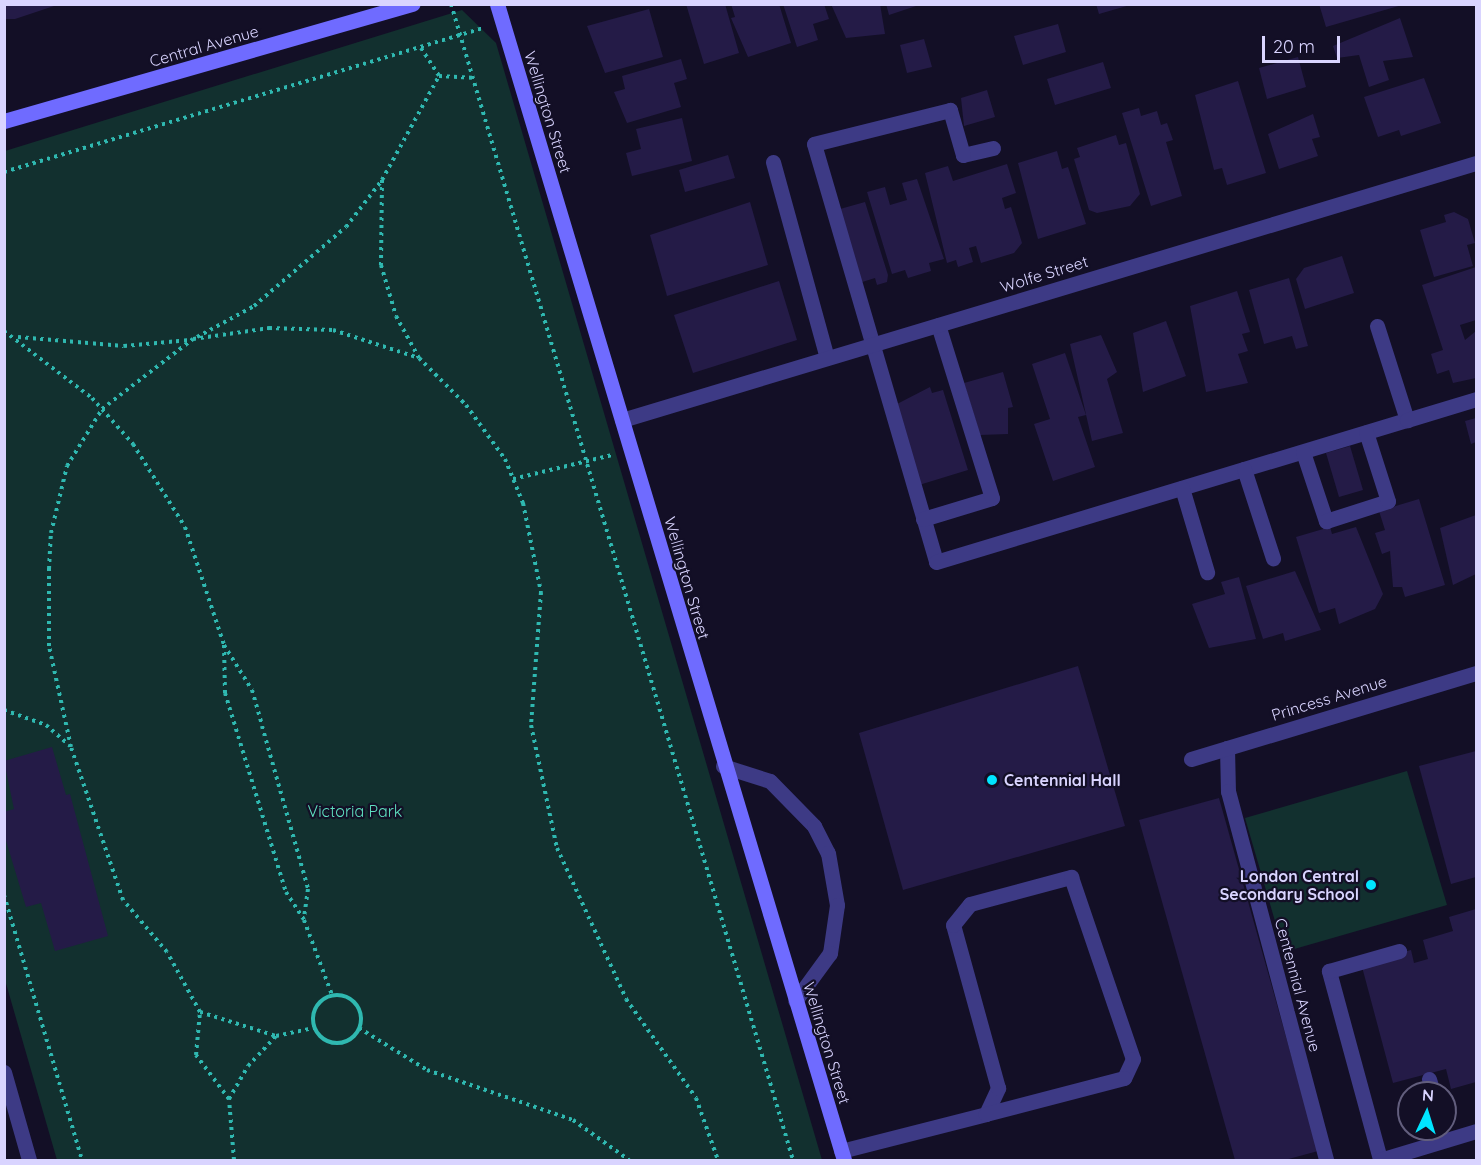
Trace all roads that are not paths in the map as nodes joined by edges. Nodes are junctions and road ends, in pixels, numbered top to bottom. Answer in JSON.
{"nodes":[{"id":1,"x":413,"y":4,"type":"edge"},
{"id":2,"x":497,"y":4,"type":"edge"},
{"id":3,"x":4,"y":121,"type":"edge"},
{"id":4,"x":993,"y":148,"type":"dead end"},
{"id":5,"x":773,"y":162,"type":"dead end"},
{"id":6,"x":1476,"y":163,"type":"edge"},
{"id":7,"x":938,"y":325,"type":"junction"},
{"id":8,"x":1377,"y":326,"type":"dead end"},
{"id":9,"x":870,"y":346,"type":"junction"},
{"id":10,"x":827,"y":358,"type":"junction"},
{"id":11,"x":1476,"y":399,"type":"edge"},
{"id":12,"x":622,"y":420,"type":"junction"},
{"id":13,"x":1407,"y":420,"type":"junction"},
{"id":14,"x":1366,"y":432,"type":"junction"},
{"id":15,"x":1303,"y":452,"type":"junction"},
{"id":16,"x":1244,"y":469,"type":"junction"},
{"id":17,"x":1182,"y":488,"type":"junction"},
{"id":18,"x":923,"y":519,"type":"junction"},
{"id":19,"x":1273,"y":558,"type":"dead end"},
{"id":20,"x":1208,"y":572,"type":"dead end"},
{"id":21,"x":1476,"y":673,"type":"edge"},
{"id":22,"x":1227,"y":748,"type":"junction"},
{"id":23,"x":1191,"y":759,"type":"dead end"},
{"id":24,"x":723,"y":766,"type":"junction"},
{"id":25,"x":1399,"y":951,"type":"dead end"},
{"id":26,"x":795,"y":1000,"type":"junction"},
{"id":27,"x":4,"y":1072,"type":"edge"},
{"id":28,"x":986,"y":1114,"type":"junction"},
{"id":29,"x":1476,"y":1131,"type":"edge"},
{"id":30,"x":1457,"y":1133,"type":"edge"},
{"id":31,"x":1429,"y":1141,"type":"edge"},
{"id":32,"x":842,"y":1156,"type":"edge"},
{"id":33,"x":1380,"y":1160,"type":"edge"},
{"id":34,"x":29,"y":1161,"type":"edge"},
{"id":35,"x":1326,"y":1161,"type":"edge"}],
"edges":[{"from":1,"to":3,"type":"street","name":"Central Avenue"},
{"from":2,"to":12,"type":"street","name":"Wellington Street"},
{"from":4,"to":9,"type":"street"},
{"from":5,"to":10,"type":"street"},
{"from":6,"to":7,"type":"street","name":"Wolfe Street"},
{"from":7,"to":9,"type":"street","name":"Wolfe Street"},
{"from":7,"to":18,"type":"street"},
{"from":8,"to":13,"type":"street"},
{"from":9,"to":10,"type":"street","name":"Wolfe Street"},
{"from":9,"to":18,"type":"street"},
{"from":10,"to":12,"type":"street","name":"Wolfe Street"},
{"from":11,"to":13,"type":"street"},
{"from":12,"to":24,"type":"street","name":"Wellington Street"},
{"from":13,"to":14,"type":"street"},
{"from":14,"to":15,"type":"street"},
{"from":14,"to":15,"type":"street"},
{"from":15,"to":16,"type":"street"},
{"from":16,"to":17,"type":"street"},
{"from":16,"to":19,"type":"street"},
{"from":17,"to":18,"type":"street"},
{"from":17,"to":20,"type":"street"},
{"from":21,"to":22,"type":"street","name":"Princess Avenue"},
{"from":22,"to":23,"type":"street","name":"Princess Avenue"},
{"from":22,"to":35,"type":"street","name":"Centennial Avenue"},
{"from":24,"to":26,"type":"street","name":"Wellington Street"},
{"from":24,"to":26,"type":"street"},
{"from":25,"to":33,"type":"street"},
{"from":26,"to":32,"type":"street","name":"Wellington Street"},
{"from":27,"to":34,"type":"street"},
{"from":28,"to":28,"type":"street"},
{"from":28,"to":32,"type":"street"},
{"from":29,"to":30,"type":"street"},
{"from":31,"to":33,"type":"street"}]}
